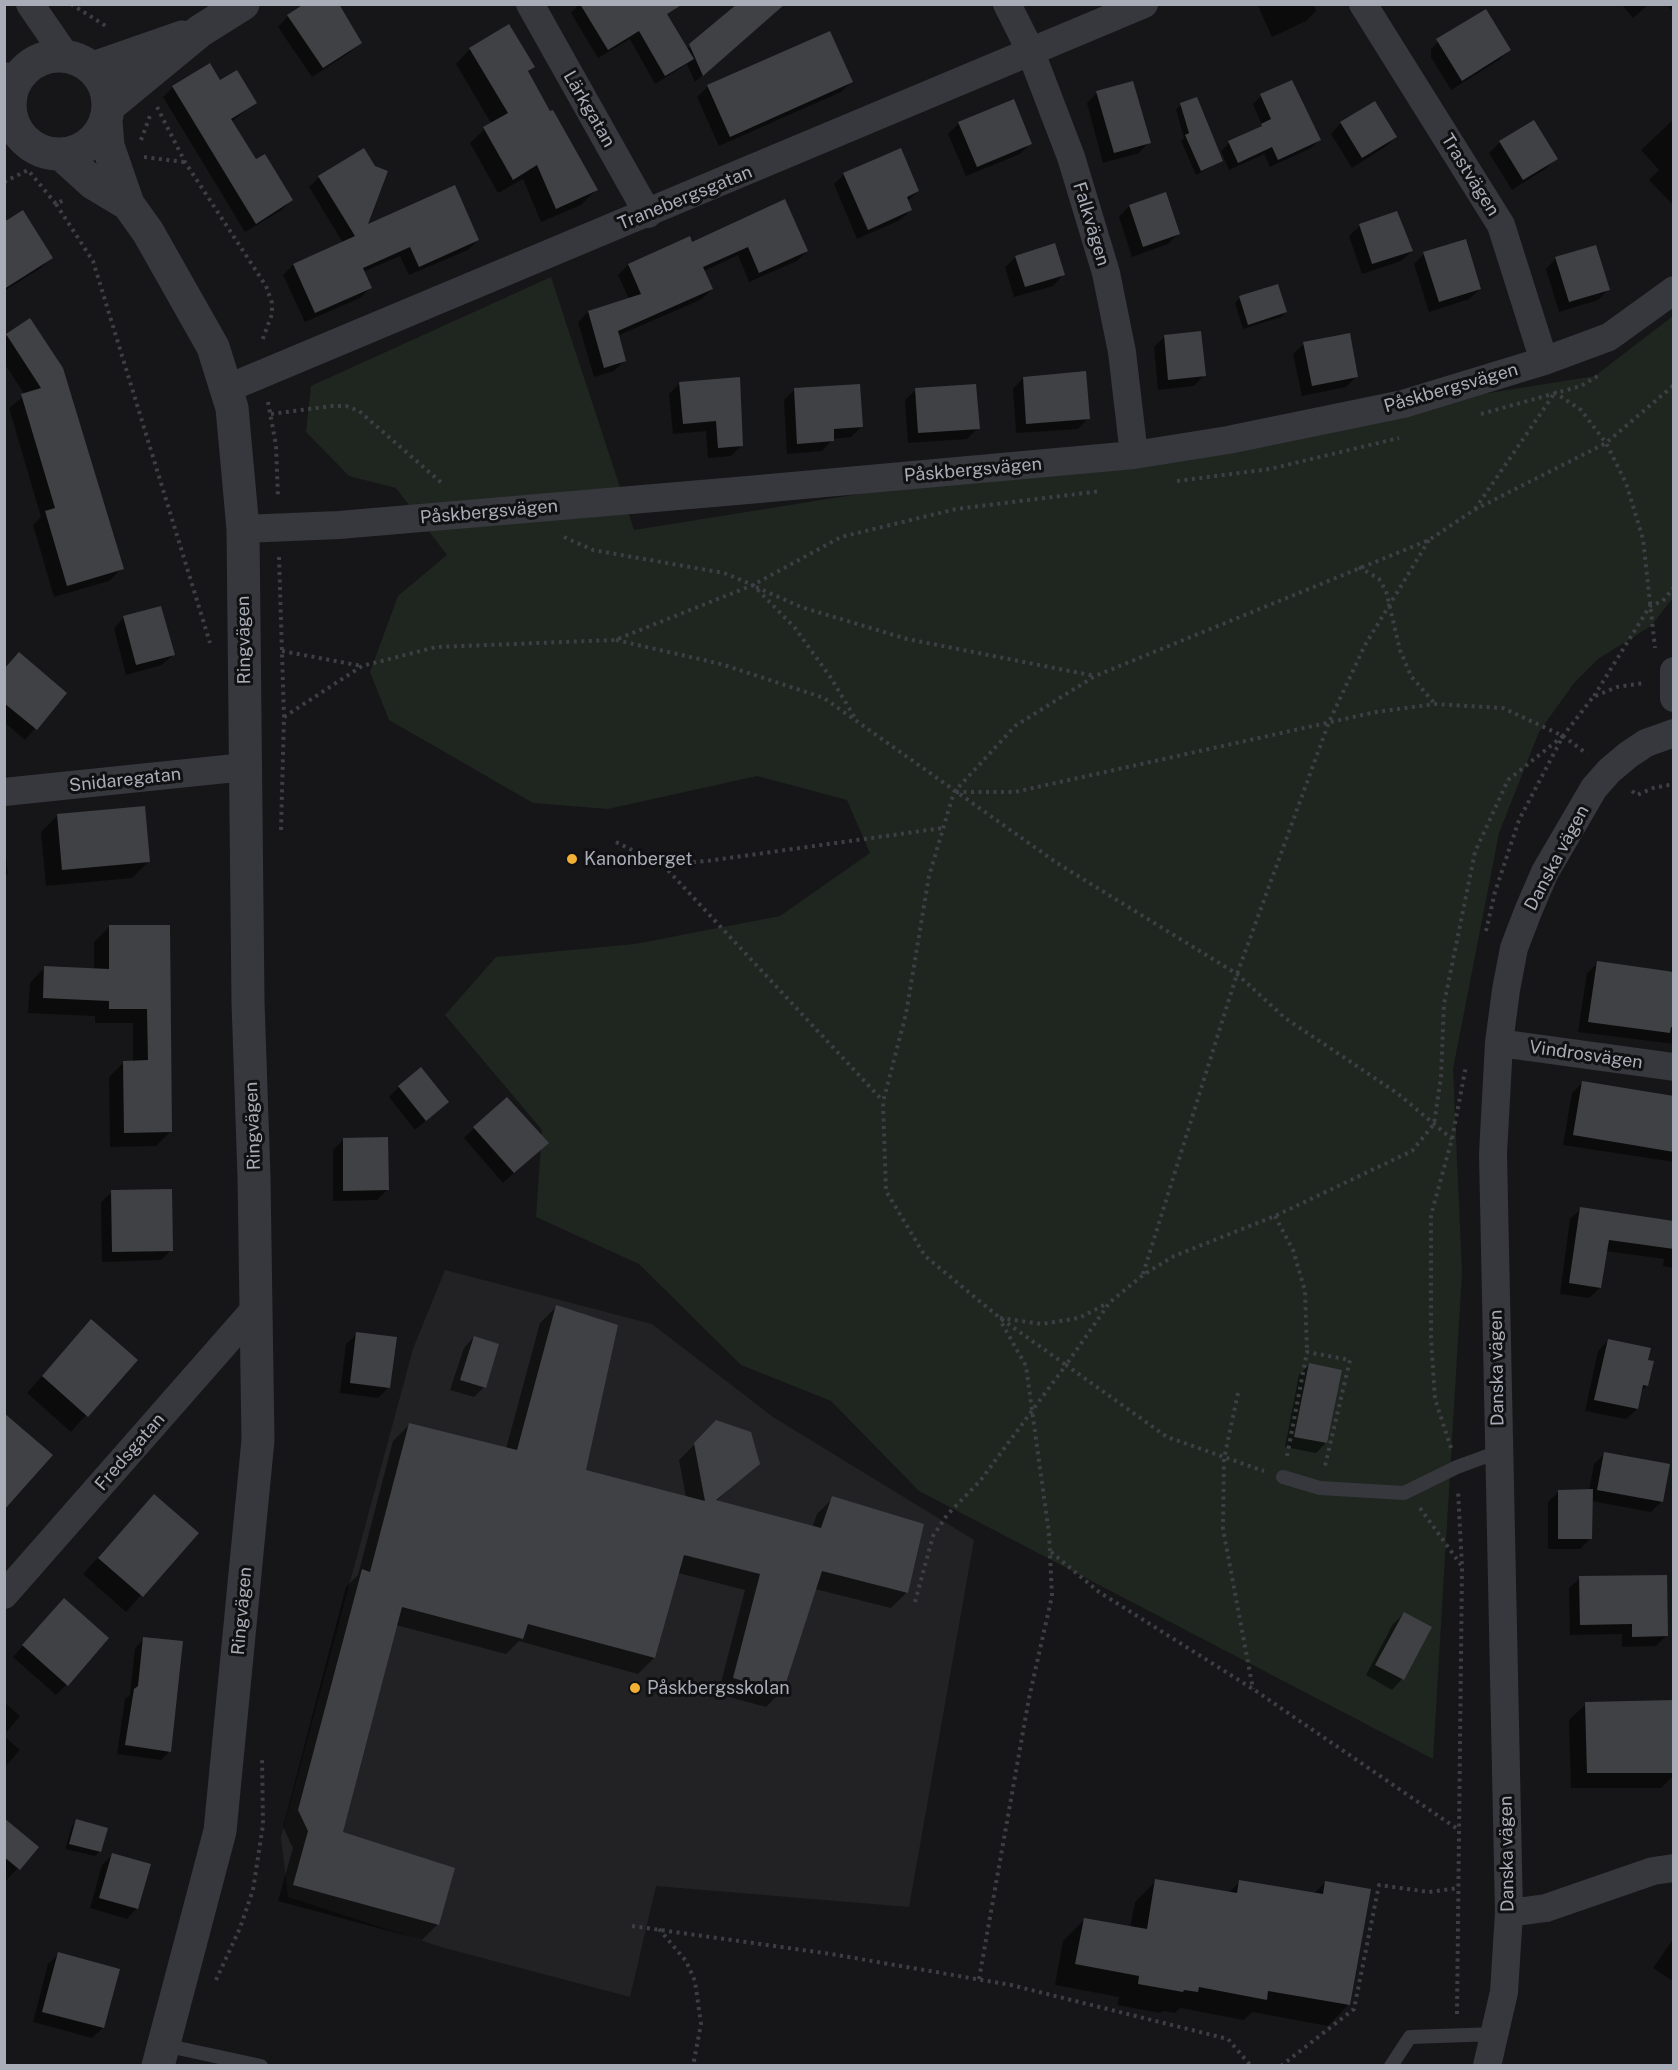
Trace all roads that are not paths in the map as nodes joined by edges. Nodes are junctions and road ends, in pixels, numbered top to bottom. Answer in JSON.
{"nodes":[{"id":1,"x":30,"y":4,"type":"edge"},
{"id":2,"x":243,"y":4,"type":"edge"},
{"id":3,"x":530,"y":4,"type":"edge"},
{"id":4,"x":1007,"y":4,"type":"edge"},
{"id":5,"x":1144,"y":4,"type":"edge"},
{"id":6,"x":1363,"y":4,"type":"edge"},
{"id":7,"x":200,"y":31,"type":"junction"},
{"id":8,"x":1030,"y":50,"type":"junction"},
{"id":9,"x":79,"y":62,"type":"junction"},
{"id":10,"x":10,"y":78,"type":"edge"},
{"id":11,"x":107,"y":114,"type":"junction"},
{"id":12,"x":12,"y":139,"type":"edge"},
{"id":13,"x":61,"y":154,"type":"junction"},
{"id":14,"x":128,"y":204,"type":"junction"},
{"id":15,"x":648,"y":214,"type":"junction"},
{"id":16,"x":1674,"y":290,"type":"edge"},
{"id":17,"x":1544,"y":361,"type":"junction"},
{"id":18,"x":226,"y":389,"type":"junction"},
{"id":19,"x":1134,"y":455,"type":"junction"},
{"id":20,"x":243,"y":529,"type":"junction"},
{"id":21,"x":1674,"y":733,"type":"edge"},
{"id":22,"x":245,"y":767,"type":"junction"},
{"id":23,"x":10,"y":784,"type":"edge"},
{"id":24,"x":1499,"y":1043,"type":"junction"},
{"id":25,"x":1674,"y":1068,"type":"edge"},
{"id":26,"x":255,"y":1309,"type":"junction"},
{"id":27,"x":1498,"y":1452,"type":"junction"},
{"id":28,"x":1283,"y":1477,"type":"road end"},
{"id":29,"x":4,"y":1595,"type":"edge"},
{"id":30,"x":1674,"y":1868,"type":"edge"},
{"id":31,"x":1509,"y":1913,"type":"junction"},
{"id":32,"x":1496,"y":2034,"type":"junction"},
{"id":33,"x":161,"y":2055,"type":"edge"},
{"id":34,"x":261,"y":2066,"type":"edge"},
{"id":35,"x":1392,"y":2066,"type":"edge"},
{"id":36,"x":1487,"y":2066,"type":"edge"}],
"edges":[{"from":1,"to":9,"type":"street"},
{"from":2,"to":7,"type":"street"},
{"from":3,"to":15,"type":"street","name":"Lärkgatan"},
{"from":4,"to":8,"type":"street","name":"Falkvägen"},
{"from":5,"to":8,"type":"street","name":"Tranebergsgatan"},
{"from":6,"to":17,"type":"street","name":"Trastvägen"},
{"from":7,"to":9,"type":"street"},
{"from":7,"to":11,"type":"street"},
{"from":8,"to":15,"type":"street","name":"Tranebergsgatan"},
{"from":8,"to":19,"type":"street","name":"Falkvägen"},
{"from":9,"to":10,"type":"street"},
{"from":9,"to":11,"type":"street"},
{"from":10,"to":12,"type":"street"},
{"from":11,"to":13,"type":"street"},
{"from":11,"to":14,"type":"street","name":"Ringvägen"},
{"from":12,"to":13,"type":"street"},
{"from":13,"to":14,"type":"street","name":"Ringvägen"},
{"from":14,"to":18,"type":"street","name":"Ringvägen"},
{"from":15,"to":18,"type":"street","name":"Tranebergsgatan"},
{"from":16,"to":17,"type":"street","name":"Påskbergsvägen"},
{"from":17,"to":19,"type":"street","name":"Påskbergsvägen"},
{"from":18,"to":20,"type":"street","name":"Ringvägen"},
{"from":19,"to":20,"type":"street","name":"Påskbergsvägen"},
{"from":20,"to":22,"type":"street","name":"Ringvägen"},
{"from":21,"to":24,"type":"street","name":"Danska vägen"},
{"from":22,"to":23,"type":"street","name":"Snidaregatan"},
{"from":22,"to":26,"type":"street","name":"Ringvägen"},
{"from":24,"to":25,"type":"street","name":"Vindrosvägen"},
{"from":24,"to":27,"type":"street","name":"Danska vägen"},
{"from":26,"to":29,"type":"street","name":"Fredsgatan"},
{"from":26,"to":33,"type":"street","name":"Ringvägen"},
{"from":27,"to":28,"type":"lane"},
{"from":27,"to":31,"type":"street","name":"Danska vägen"},
{"from":30,"to":31,"type":"street"},
{"from":31,"to":32,"type":"street","name":"Danska vägen"},
{"from":32,"to":35,"type":"lane"},
{"from":32,"to":36,"type":"street","name":"Danska vägen"},
{"from":33,"to":34,"type":"lane"}]}
